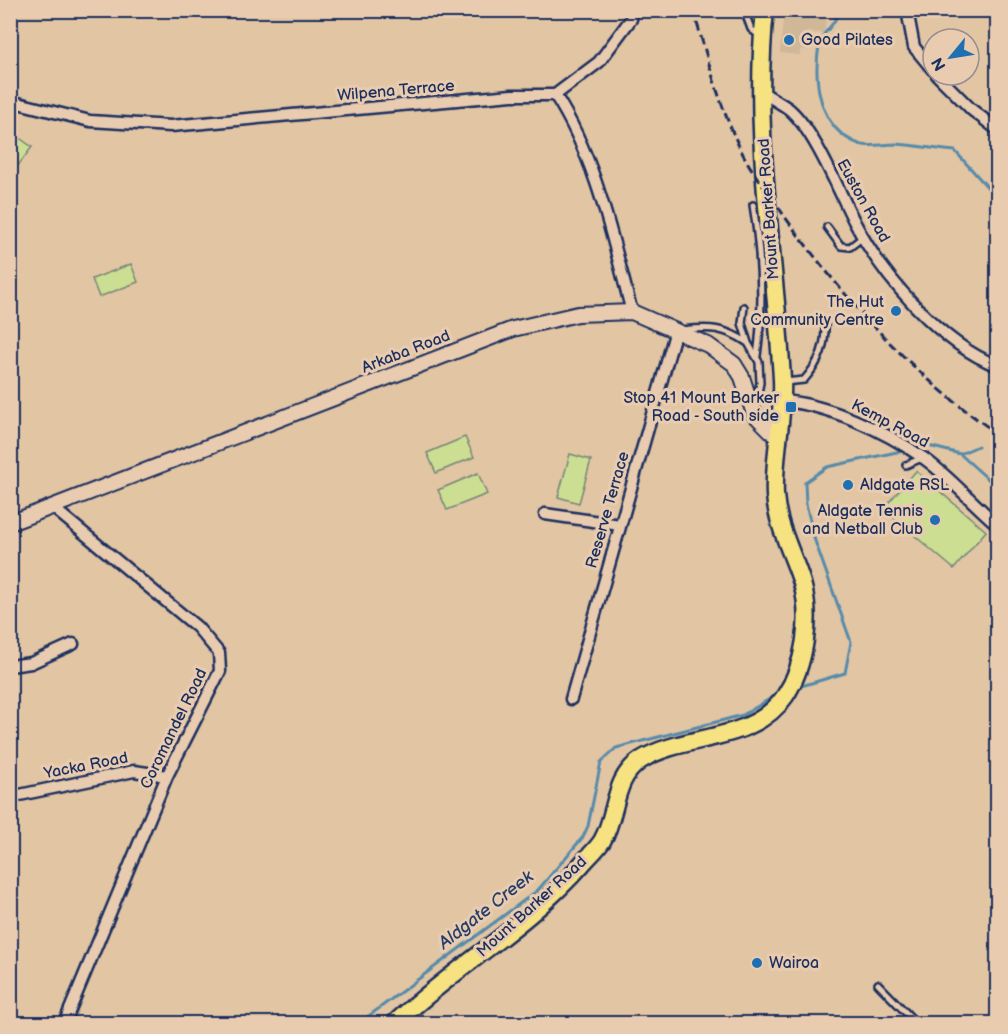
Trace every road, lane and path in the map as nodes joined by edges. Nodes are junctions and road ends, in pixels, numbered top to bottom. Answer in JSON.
{"nodes":[{"id":1,"x":633,"y":10,"type":"edge"},
{"id":2,"x":744,"y":10,"type":"edge"},
{"id":3,"x":765,"y":10,"type":"edge"},
{"id":4,"x":907,"y":10,"type":"edge"},
{"id":5,"x":762,"y":38,"type":"junction"},
{"id":6,"x":921,"y":55,"type":"edge"},
{"id":7,"x":949,"y":87,"type":"edge"},
{"id":8,"x":762,"y":92,"type":"junction"},
{"id":9,"x":555,"y":95,"type":"junction"},
{"id":10,"x":10,"y":101,"type":"edge"},
{"id":11,"x":998,"y":130,"type":"edge"},
{"id":12,"x":753,"y":205,"type":"dead end"},
{"id":13,"x":827,"y":227,"type":"dead end"},
{"id":14,"x":863,"y":237,"type":"junction"},
{"id":15,"x":744,"y":308,"type":"dead end"},
{"id":16,"x":632,"y":312,"type":"junction"},
{"id":17,"x":825,"y":321,"type":"dead end"},
{"id":18,"x":676,"y":330,"type":"junction"},
{"id":19,"x":748,"y":343,"type":"junction"},
{"id":20,"x":757,"y":356,"type":"junction"},
{"id":21,"x":998,"y":366,"type":"edge"},
{"id":22,"x":782,"y":382,"type":"junction"},
{"id":23,"x":782,"y":400,"type":"junction"},
{"id":24,"x":754,"y":414,"type":"junction"},
{"id":25,"x":777,"y":437,"type":"junction"},
{"id":26,"x":924,"y":458,"type":"junction"},
{"id":27,"x":906,"y":465,"type":"dead end"},
{"id":28,"x":51,"y":506,"type":"junction"},
{"id":29,"x":545,"y":514,"type":"dead end"},
{"id":30,"x":10,"y":523,"type":"edge"},
{"id":31,"x":620,"y":525,"type":"junction"},
{"id":32,"x":998,"y":525,"type":"edge"},
{"id":33,"x":73,"y":644,"type":"dead end"},
{"id":34,"x":10,"y":666,"type":"edge"},
{"id":35,"x":571,"y":699,"type":"dead end"},
{"id":36,"x":167,"y":776,"type":"junction"},
{"id":37,"x":10,"y":797,"type":"edge"},
{"id":38,"x":878,"y":984,"type":"dead end"},
{"id":39,"x":64,"y":1023,"type":"edge"},
{"id":40,"x":394,"y":1023,"type":"edge"},
{"id":41,"x":917,"y":1023,"type":"edge"}],
"edges":[{"from":1,"to":9,"type":"street"},
{"from":2,"to":5,"type":"lane"},
{"from":3,"to":5,"type":"main road","name":"Mount Barker Road"},
{"from":4,"to":6,"type":"street"},
{"from":5,"to":8,"type":"main road","name":"Mount Barker Road"},
{"from":7,"to":11,"type":"street"},
{"from":8,"to":14,"type":"street","name":"Euston Road"},
{"from":8,"to":22,"type":"main road","name":"Mount Barker Road"},
{"from":9,"to":10,"type":"street","name":"Wilpena Terrace"},
{"from":9,"to":16,"type":"street"},
{"from":12,"to":20,"type":"lane"},
{"from":13,"to":14,"type":"lane"},
{"from":14,"to":21,"type":"street","name":"Euston Road"},
{"from":15,"to":19,"type":"lane"},
{"from":16,"to":18,"type":"street","name":"Arkaba Road"},
{"from":16,"to":28,"type":"street","name":"Arkaba Road"},
{"from":17,"to":22,"type":"lane"},
{"from":18,"to":19,"type":"lane"},
{"from":18,"to":24,"type":"street","name":"Arkaba Road"},
{"from":18,"to":31,"type":"street","name":"Reserve Terrace"},
{"from":19,"to":20,"type":"lane"},
{"from":20,"to":24,"type":"lane"},
{"from":22,"to":23,"type":"main road","name":"Mount Barker Road"},
{"from":23,"to":25,"type":"main road","name":"Mount Barker Road"},
{"from":23,"to":26,"type":"street","name":"Kemp Road"},
{"from":24,"to":25,"type":"street","name":"Arkaba Road"},
{"from":25,"to":40,"type":"main road","name":"Mount Barker Road"},
{"from":26,"to":27,"type":"lane"},
{"from":26,"to":32,"type":"street","name":"Kemp Road"},
{"from":28,"to":30,"type":"street","name":"Arkaba Road"},
{"from":28,"to":36,"type":"street","name":"Coromandel Road"},
{"from":29,"to":31,"type":"street"},
{"from":31,"to":35,"type":"street","name":"Reserve Terrace"},
{"from":33,"to":34,"type":"street"},
{"from":36,"to":37,"type":"street","name":"Yacka Road"},
{"from":36,"to":39,"type":"street","name":"Coromandel Road"},
{"from":38,"to":41,"type":"lane"}]}
